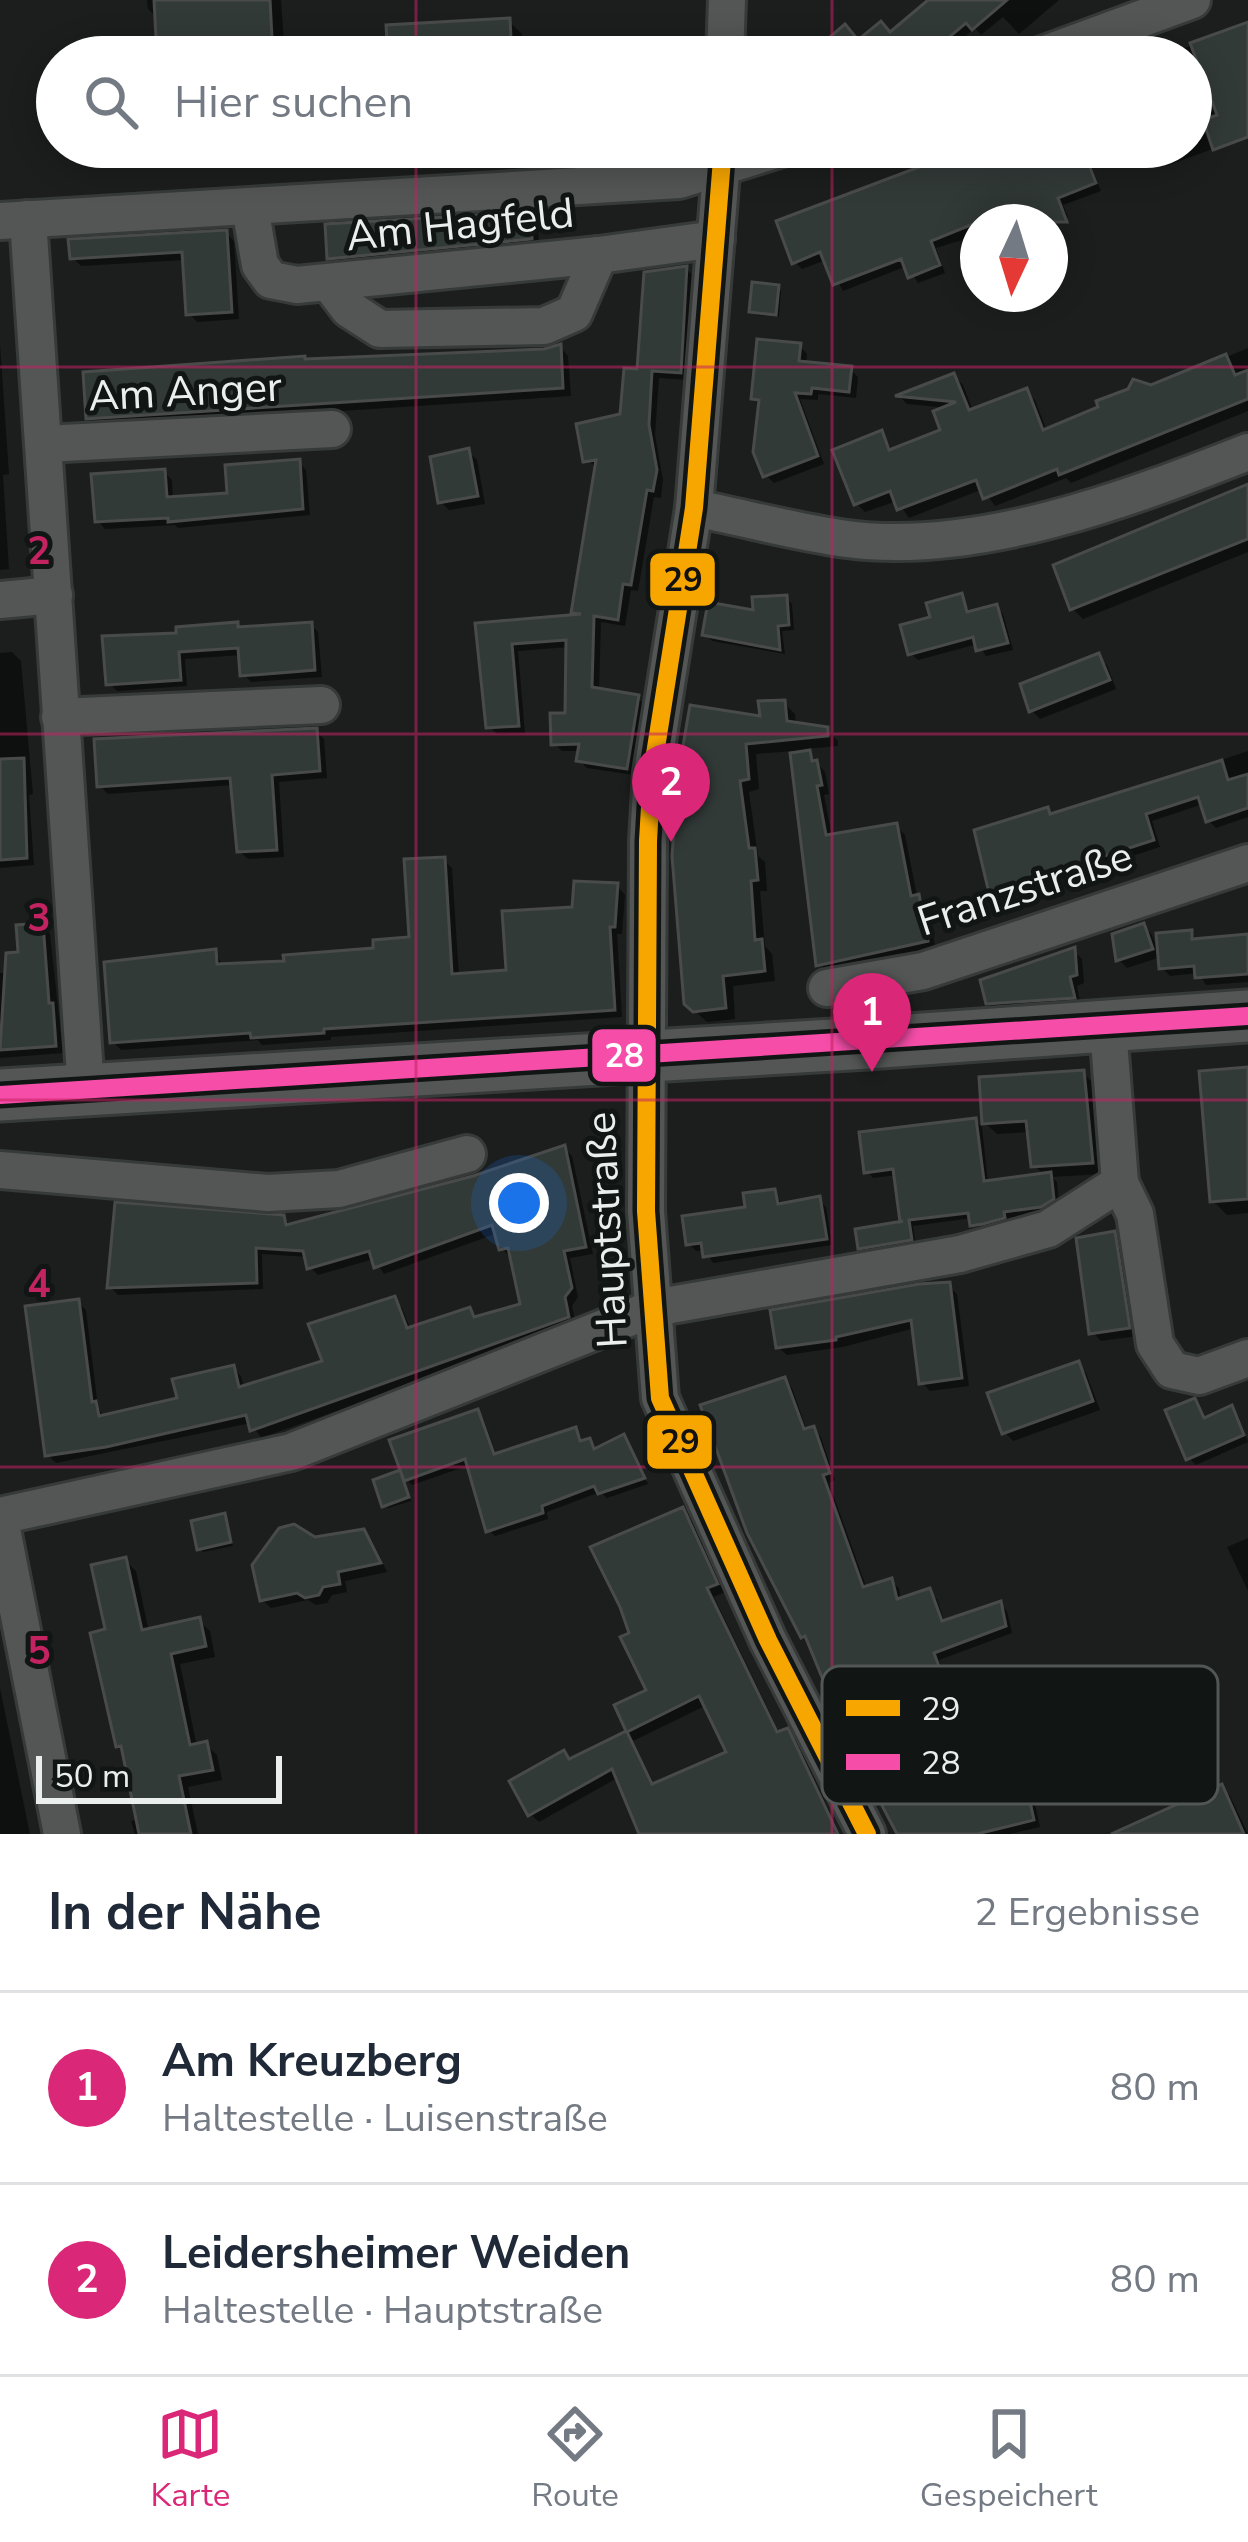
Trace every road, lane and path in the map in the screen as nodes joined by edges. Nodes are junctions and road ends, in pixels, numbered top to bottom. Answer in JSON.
{"nodes":[{"id":1,"x":727,"y":0,"type":"edge"},
{"id":2,"x":1192,"y":0,"type":"edge"},
{"id":3,"x":726,"y":36,"type":"edge"},
{"id":4,"x":1094,"y":36,"type":"edge"},
{"id":5,"x":702,"y":168,"type":"edge"},
{"id":6,"x":721,"y":168,"type":"edge"},
{"id":7,"x":250,"y":207,"type":"junction"},
{"id":8,"x":14,"y":220,"type":"edge"},
{"id":9,"x":716,"y":238,"type":"junction"},
{"id":10,"x":599,"y":256,"type":"junction"},
{"id":11,"x":330,"y":284,"type":"junction"},
{"id":12,"x":332,"y":429,"type":"dead end"},
{"id":13,"x":44,"y":444,"type":"junction"},
{"id":14,"x":1248,"y":452,"type":"edge"},
{"id":15,"x":694,"y":508,"type":"junction"},
{"id":16,"x":54,"y":596,"type":"junction"},
{"id":17,"x":0,"y":601,"type":"edge"},
{"id":18,"x":322,"y":705,"type":"dead end"},
{"id":19,"x":60,"y":717,"type":"junction"},
{"id":20,"x":1248,"y":863,"type":"edge"},
{"id":21,"x":827,"y":988,"type":"dead end"},
{"id":22,"x":1248,"y":1016,"type":"edge"},
{"id":23,"x":1108,"y":1028,"type":"junction"},
{"id":24,"x":646,"y":1056,"type":"junction"},
{"id":25,"x":86,"y":1090,"type":"junction"},
{"id":26,"x":0,"y":1095,"type":"edge"},
{"id":27,"x":467,"y":1154,"type":"dead end"},
{"id":28,"x":0,"y":1170,"type":"edge"},
{"id":29,"x":1120,"y":1184,"type":"junction"},
{"id":30,"x":654,"y":1308,"type":"junction"},
{"id":31,"x":1247,"y":1360,"type":"edge"},
{"id":32,"x":0,"y":1518,"type":"edge"},
{"id":33,"x":822,"y":1745,"type":"edge"},
{"id":34,"x":853,"y":1804,"type":"edge"},
{"id":35,"x":62,"y":1834,"type":"edge"},
{"id":36,"x":868,"y":1834,"type":"edge"}],
"edges":[{"from":1,"to":3,"type":"street"},
{"from":2,"to":4,"type":"street"},
{"from":5,"to":7,"type":"street"},
{"from":6,"to":9,"type":"street","name":"Hauptstraße"},
{"from":7,"to":8,"type":"street"},
{"from":7,"to":11,"type":"street","name":"Am Hagfeld"},
{"from":8,"to":13,"type":"street"},
{"from":9,"to":10,"type":"street","name":"Am Hagfeld"},
{"from":9,"to":15,"type":"street","name":"Hauptstraße"},
{"from":10,"to":11,"type":"street","name":"Am Hagfeld"},
{"from":10,"to":11,"type":"street","name":"Am Hagfeld"},
{"from":12,"to":13,"type":"street","name":"Am Anger"},
{"from":13,"to":16,"type":"street"},
{"from":14,"to":15,"type":"street"},
{"from":15,"to":24,"type":"street","name":"Hauptstraße"},
{"from":16,"to":17,"type":"street"},
{"from":16,"to":19,"type":"street"},
{"from":18,"to":19,"type":"street"},
{"from":19,"to":25,"type":"street"},
{"from":20,"to":21,"type":"street","name":"Franzstraße"},
{"from":22,"to":23,"type":"main road"},
{"from":23,"to":24,"type":"main road"},
{"from":23,"to":29,"type":"street"},
{"from":24,"to":25,"type":"main road"},
{"from":24,"to":30,"type":"street","name":"Hauptstraße"},
{"from":25,"to":26,"type":"main road"},
{"from":27,"to":28,"type":"street"},
{"from":29,"to":30,"type":"street"},
{"from":29,"to":31,"type":"street"},
{"from":30,"to":32,"type":"street"},
{"from":30,"to":33,"type":"street","name":"Hauptstraße"},
{"from":32,"to":35,"type":"street"},
{"from":34,"to":36,"type":"street","name":"Hauptstraße"}]}
